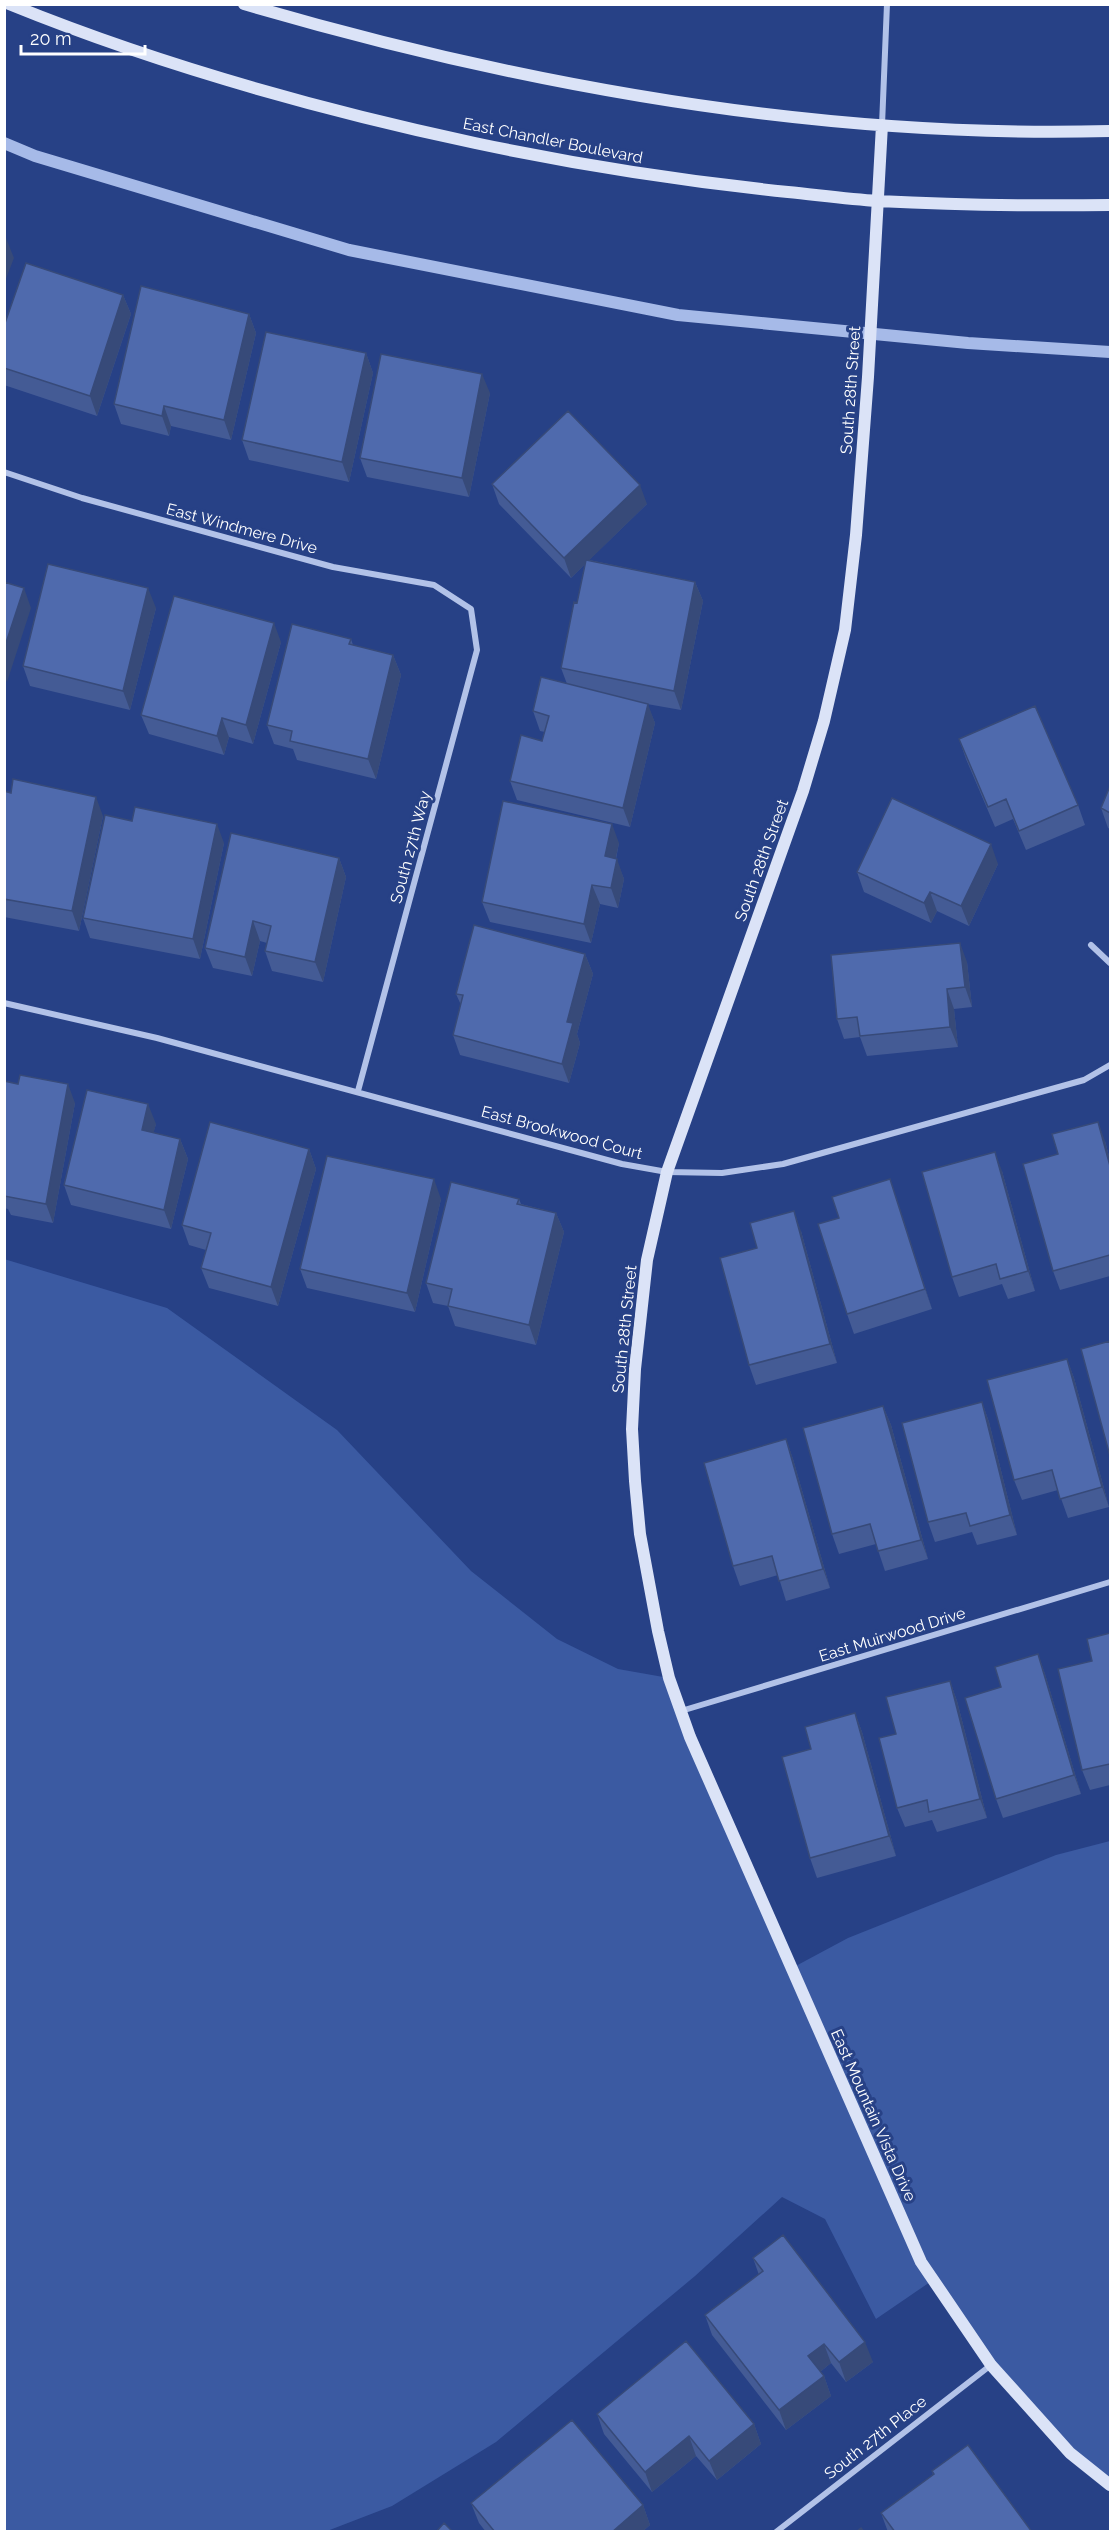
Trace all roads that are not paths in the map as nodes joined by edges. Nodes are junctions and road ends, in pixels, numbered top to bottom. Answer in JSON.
{"nodes":[{"id":1,"x":9,"y":4,"type":"edge"},
{"id":2,"x":244,"y":4,"type":"edge"},
{"id":3,"x":887,"y":4,"type":"edge"},
{"id":4,"x":882,"y":125,"type":"junction"},
{"id":5,"x":1110,"y":131,"type":"edge"},
{"id":6,"x":877,"y":201,"type":"junction"},
{"id":7,"x":1110,"y":205,"type":"edge"},
{"id":8,"x":4,"y":472,"type":"edge"},
{"id":9,"x":471,"y":609,"type":"joint"},
{"id":10,"x":1091,"y":945,"type":"dead end"},
{"id":11,"x":1110,"y":963,"type":"edge"},
{"id":12,"x":4,"y":1003,"type":"edge"},
{"id":13,"x":1110,"y":1065,"type":"edge"},
{"id":14,"x":358,"y":1091,"type":"junction"},
{"id":15,"x":667,"y":1172,"type":"junction"},
{"id":16,"x":1110,"y":1582,"type":"edge"},
{"id":17,"x":681,"y":1712,"type":"junction"},
{"id":18,"x":991,"y":2365,"type":"junction"},
{"id":19,"x":1110,"y":2485,"type":"edge"},
{"id":20,"x":776,"y":2532,"type":"edge"}],
"edges":[{"from":1,"to":6,"type":"street","name":"East Chandler Boulevard"},
{"from":2,"to":4,"type":"street"},
{"from":3,"to":4,"type":"street","name":"South 28th Street"},
{"from":4,"to":5,"type":"street"},
{"from":4,"to":6,"type":"street","name":"South 28th Street"},
{"from":6,"to":7,"type":"street","name":"East Chandler Boulevard"},
{"from":6,"to":15,"type":"street","name":"South 28th Street"},
{"from":8,"to":9,"type":"street","name":"East Windmere Drive"},
{"from":9,"to":14,"type":"street","name":"South 27th Way"},
{"from":10,"to":11,"type":"street"},
{"from":12,"to":14,"type":"street","name":"East Brookwood Court"},
{"from":13,"to":15,"type":"street","name":"East Brookwood Court"},
{"from":14,"to":15,"type":"street","name":"East Brookwood Court"},
{"from":15,"to":17,"type":"street","name":"South 28th Street"},
{"from":16,"to":17,"type":"street","name":"East Muirwood Drive"},
{"from":17,"to":18,"type":"street","name":"East Mountain Vista Drive"},
{"from":18,"to":19,"type":"street","name":"East Mountain Vista Drive"},
{"from":18,"to":20,"type":"street","name":"South 27th Place"}]}
